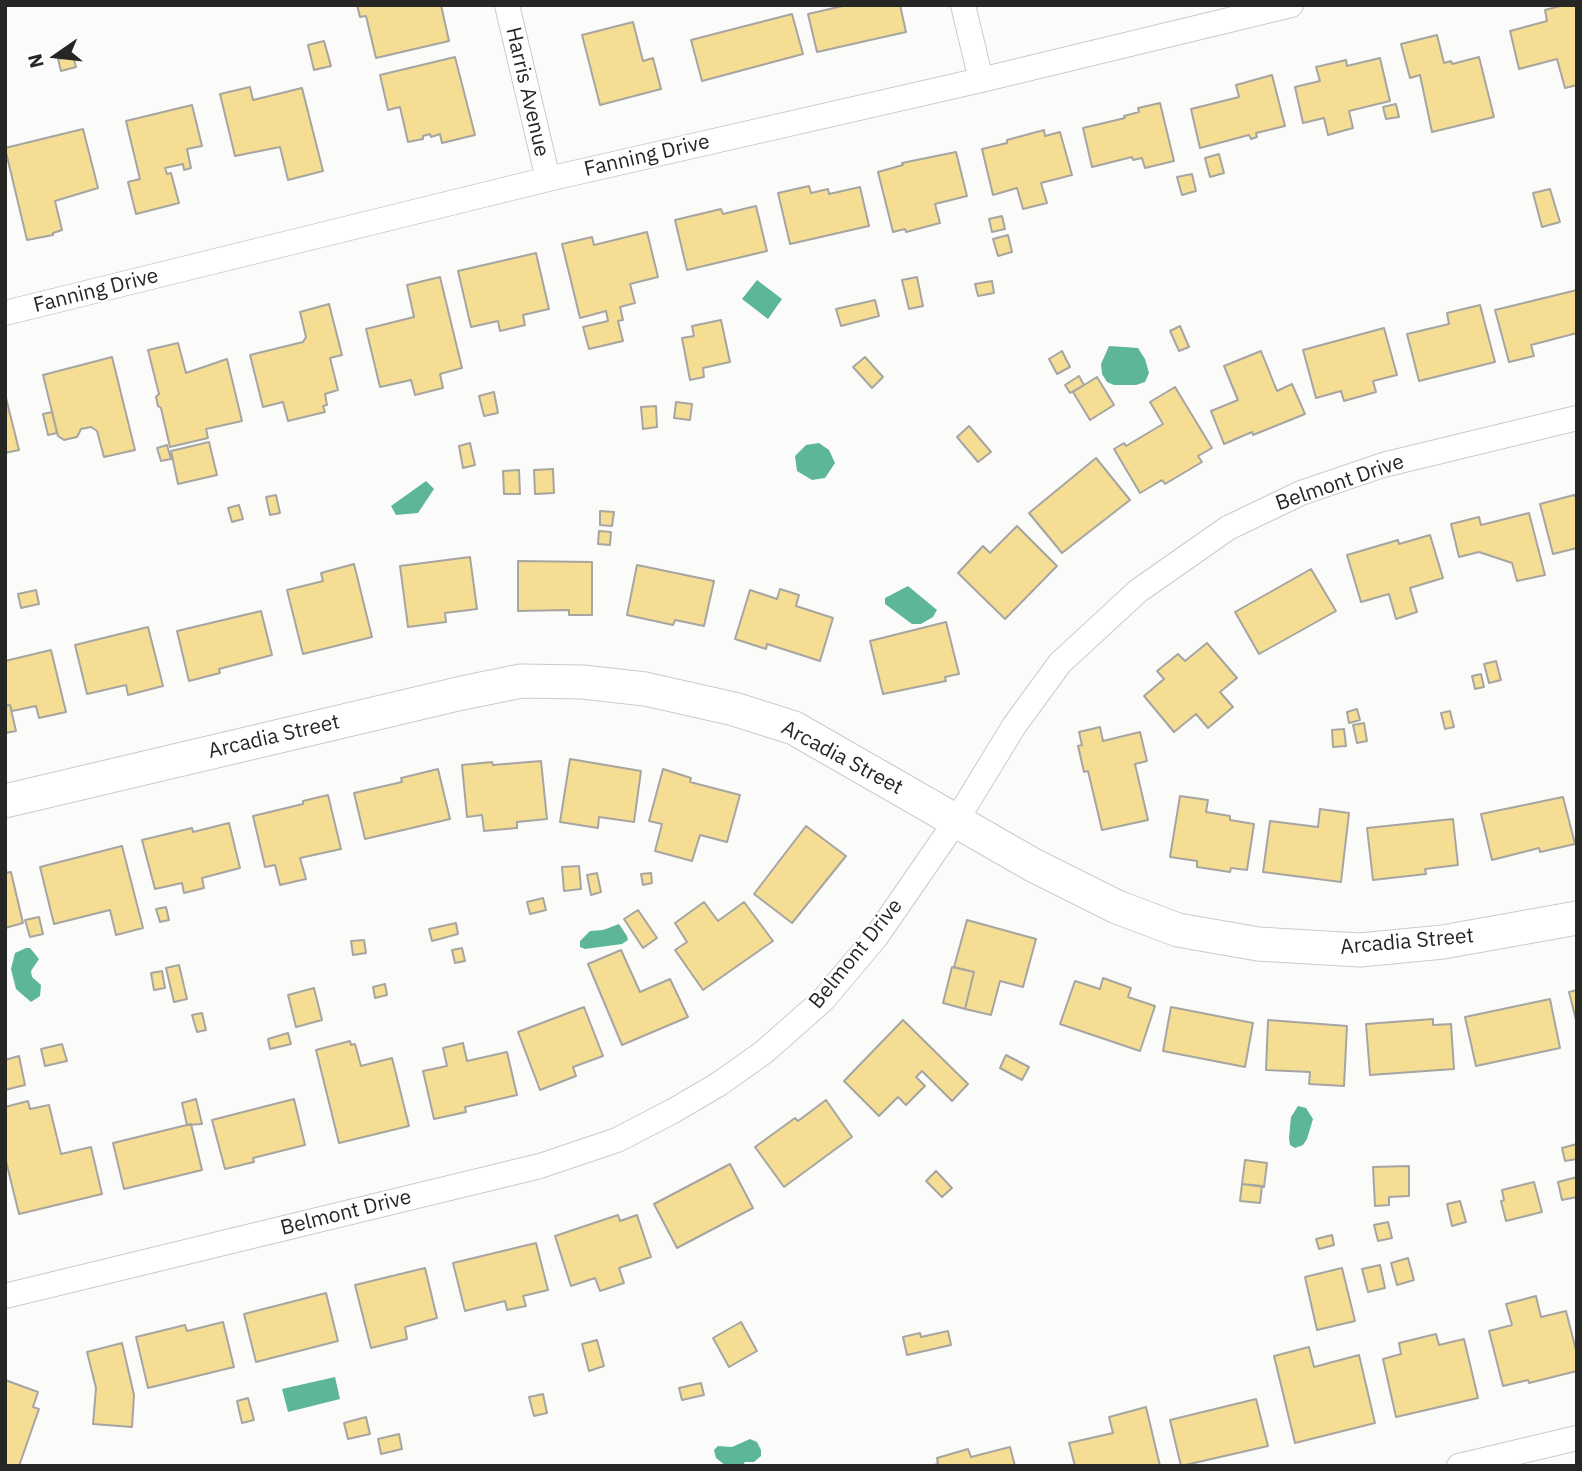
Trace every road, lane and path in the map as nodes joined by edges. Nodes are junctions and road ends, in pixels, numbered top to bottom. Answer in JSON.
{"nodes":[{"id":1,"x":507,"y":5,"type":"edge"},
{"id":2,"x":963,"y":5,"type":"edge"},
{"id":3,"x":1291,"y":5,"type":"edge"},
{"id":4,"x":981,"y":80,"type":"junction"},
{"id":5,"x":548,"y":179,"type":"junction"},
{"id":6,"x":5,"y":313,"type":"edge"},
{"id":7,"x":1577,"y":418,"type":"edge"},
{"id":8,"x":5,"y":801,"type":"edge"},
{"id":9,"x":956,"y":821,"type":"junction"},
{"id":10,"x":1577,"y":918,"type":"edge"},
{"id":11,"x":5,"y":1296,"type":"edge"},
{"id":12,"x":1577,"y":1438,"type":"edge"},
{"id":13,"x":1459,"y":1466,"type":"edge"}],
"edges":[{"from":1,"to":5,"type":"street","name":"Harris Avenue"},
{"from":2,"to":4,"type":"street"},
{"from":3,"to":4,"type":"street","name":"Fanning Drive"},
{"from":4,"to":5,"type":"street","name":"Fanning Drive"},
{"from":5,"to":6,"type":"street","name":"Fanning Drive"},
{"from":7,"to":9,"type":"street","name":"Belmont Drive"},
{"from":8,"to":9,"type":"street","name":"Arcadia Street"},
{"from":9,"to":10,"type":"street","name":"Arcadia Street"},
{"from":9,"to":11,"type":"street","name":"Belmont Drive"},
{"from":12,"to":13,"type":"street"}]}
